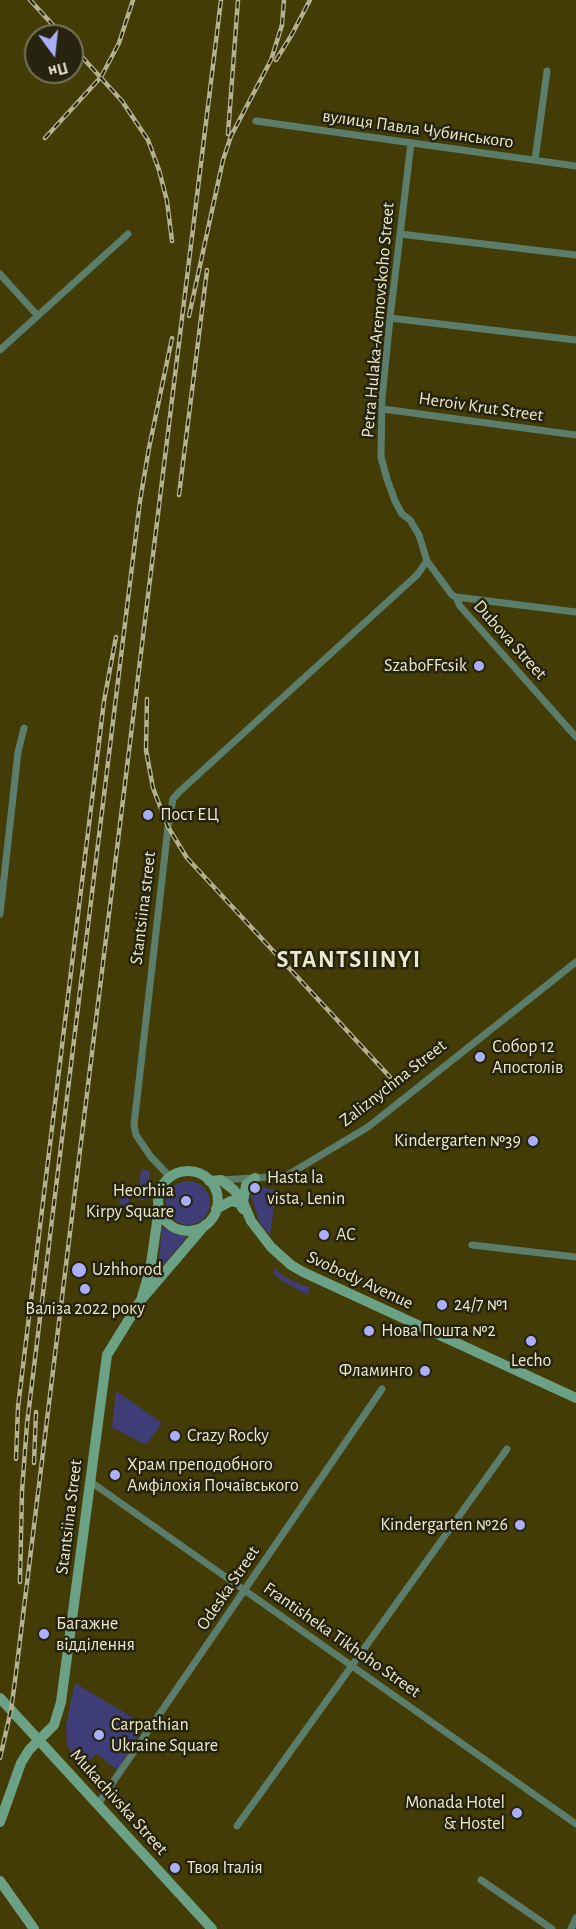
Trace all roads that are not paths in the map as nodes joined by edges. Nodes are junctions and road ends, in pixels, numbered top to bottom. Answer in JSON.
{"nodes":[{"id":1,"x":547,"y":71,"type":"dead end"},
{"id":2,"x":256,"y":121,"type":"dead end"},
{"id":3,"x":411,"y":143,"type":"junction"},
{"id":4,"x":536,"y":160,"type":"junction"},
{"id":5,"x":576,"y":166,"type":"edge"},
{"id":6,"x":128,"y":234,"type":"dead end"},
{"id":7,"x":400,"y":234,"type":"junction"},
{"id":8,"x":576,"y":255,"type":"edge"},
{"id":9,"x":0,"y":274,"type":"edge"},
{"id":10,"x":38,"y":316,"type":"junction"},
{"id":11,"x":390,"y":318,"type":"junction"},
{"id":12,"x":576,"y":340,"type":"edge"},
{"id":13,"x":0,"y":350,"type":"edge"},
{"id":14,"x":383,"y":409,"type":"junction"},
{"id":15,"x":576,"y":435,"type":"edge"},
{"id":16,"x":427,"y":561,"type":"junction"},
{"id":17,"x":456,"y":597,"type":"junction"},
{"id":18,"x":576,"y":612,"type":"edge"},
{"id":19,"x":24,"y":728,"type":"dead end"},
{"id":20,"x":576,"y":736,"type":"edge"},
{"id":21,"x":0,"y":914,"type":"edge"},
{"id":22,"x":576,"y":962,"type":"edge"},
{"id":23,"x":170,"y":1177,"type":"junction"},
{"id":24,"x":255,"y":1178,"type":"junction"},
{"id":25,"x":221,"y":1180,"type":"junction"},
{"id":26,"x":209,"y":1181,"type":"junction"},
{"id":27,"x":245,"y":1207,"type":"junction"},
{"id":28,"x":159,"y":1208,"type":"junction"},
{"id":29,"x":216,"y":1209,"type":"junction"},
{"id":30,"x":205,"y":1225,"type":"junction"},
{"id":31,"x":472,"y":1245,"type":"dead end"},
{"id":32,"x":576,"y":1257,"type":"edge"},
{"id":33,"x":141,"y":1300,"type":"junction"},
{"id":34,"x":382,"y":1389,"type":"dead end"},
{"id":35,"x":576,"y":1398,"type":"edge"},
{"id":36,"x":507,"y":1449,"type":"dead end"},
{"id":37,"x":91,"y":1482,"type":"junction"},
{"id":38,"x":245,"y":1590,"type":"junction"},
{"id":39,"x":351,"y":1665,"type":"junction"},
{"id":40,"x":0,"y":1698,"type":"edge"},
{"id":41,"x":40,"y":1740,"type":"junction"},
{"id":42,"x":98,"y":1804,"type":"junction"},
{"id":43,"x":0,"y":1822,"type":"edge"},
{"id":44,"x":576,"y":1824,"type":"edge"},
{"id":45,"x":237,"y":1826,"type":"dead end"},
{"id":46,"x":482,"y":1880,"type":"dead end"},
{"id":47,"x":0,"y":1881,"type":"edge"},
{"id":48,"x":576,"y":1918,"type":"edge"},
{"id":49,"x":34,"y":1929,"type":"edge"},
{"id":50,"x":212,"y":1929,"type":"edge"},
{"id":51,"x":552,"y":1929,"type":"edge"},
{"id":52,"x":571,"y":1929,"type":"edge"}],
"edges":[{"from":1,"to":4,"type":"street"},
{"from":2,"to":3,"type":"street","name":"вулиця Павла Чубинського"},
{"from":3,"to":4,"type":"street","name":"вулиця Павла Чубинського"},
{"from":3,"to":7,"type":"street","name":"Petra Hulaka-Aremovskoho Street"},
{"from":4,"to":5,"type":"street","name":"вулиця Павла Чубинського"},
{"from":6,"to":10,"type":"street"},
{"from":7,"to":8,"type":"street"},
{"from":7,"to":11,"type":"street","name":"Petra Hulaka-Aremovskoho Street"},
{"from":9,"to":10,"type":"street"},
{"from":10,"to":13,"type":"street"},
{"from":11,"to":12,"type":"street"},
{"from":11,"to":14,"type":"street","name":"Petra Hulaka-Aremovskoho Street"},
{"from":14,"to":15,"type":"street","name":"Heroiv Krut Street"},
{"from":14,"to":16,"type":"street","name":"Petra Hulaka-Aremovskoho Street"},
{"from":16,"to":17,"type":"street","name":"Dubova Street"},
{"from":16,"to":23,"type":"street","name":"Stantsiina street"},
{"from":17,"to":18,"type":"street"},
{"from":17,"to":20,"type":"street","name":"Dubova Street"},
{"from":19,"to":21,"type":"street"},
{"from":22,"to":24,"type":"street","name":"Zaliznychna Street"},
{"from":23,"to":26,"type":"main road"},
{"from":23,"to":28,"type":"main road"},
{"from":24,"to":25,"type":"street","name":"Zaliznychna Street"},
{"from":24,"to":27,"type":"main road"},
{"from":25,"to":26,"type":"main road","name":"Zaliznychna Street"},
{"from":25,"to":27,"type":"main road","name":"Svobody Avenue"},
{"from":26,"to":29,"type":"main road"},
{"from":27,"to":29,"type":"main road"},
{"from":27,"to":35,"type":"main road","name":"Svobody Avenue"},
{"from":28,"to":30,"type":"main road"},
{"from":28,"to":33,"type":"main road","name":"Stantsiina Street"},
{"from":29,"to":30,"type":"main road"},
{"from":30,"to":33,"type":"main road","name":"Stantsiina Street"},
{"from":31,"to":32,"type":"street"},
{"from":33,"to":37,"type":"main road","name":"Stantsiina Street"},
{"from":34,"to":38,"type":"street","name":"Odeska Street"},
{"from":36,"to":39,"type":"street"},
{"from":37,"to":38,"type":"street","name":"Frantisheka Tikhoho Street"},
{"from":37,"to":41,"type":"main road","name":"Stantsiina Street"},
{"from":38,"to":39,"type":"street","name":"Frantisheka Tikhoho Street"},
{"from":38,"to":42,"type":"street","name":"Odeska Street"},
{"from":39,"to":44,"type":"street","name":"Frantisheka Tikhoho Street"},
{"from":39,"to":45,"type":"street"},
{"from":40,"to":41,"type":"main road","name":"Mukachivska Street"},
{"from":41,"to":42,"type":"main road","name":"Mukachivska Street"},
{"from":41,"to":43,"type":"main road","name":"Stantsiina Street"},
{"from":42,"to":50,"type":"main road","name":"Mukachivska Street"},
{"from":46,"to":51,"type":"street"},
{"from":47,"to":49,"type":"main road"},
{"from":48,"to":52,"type":"street"}]}
